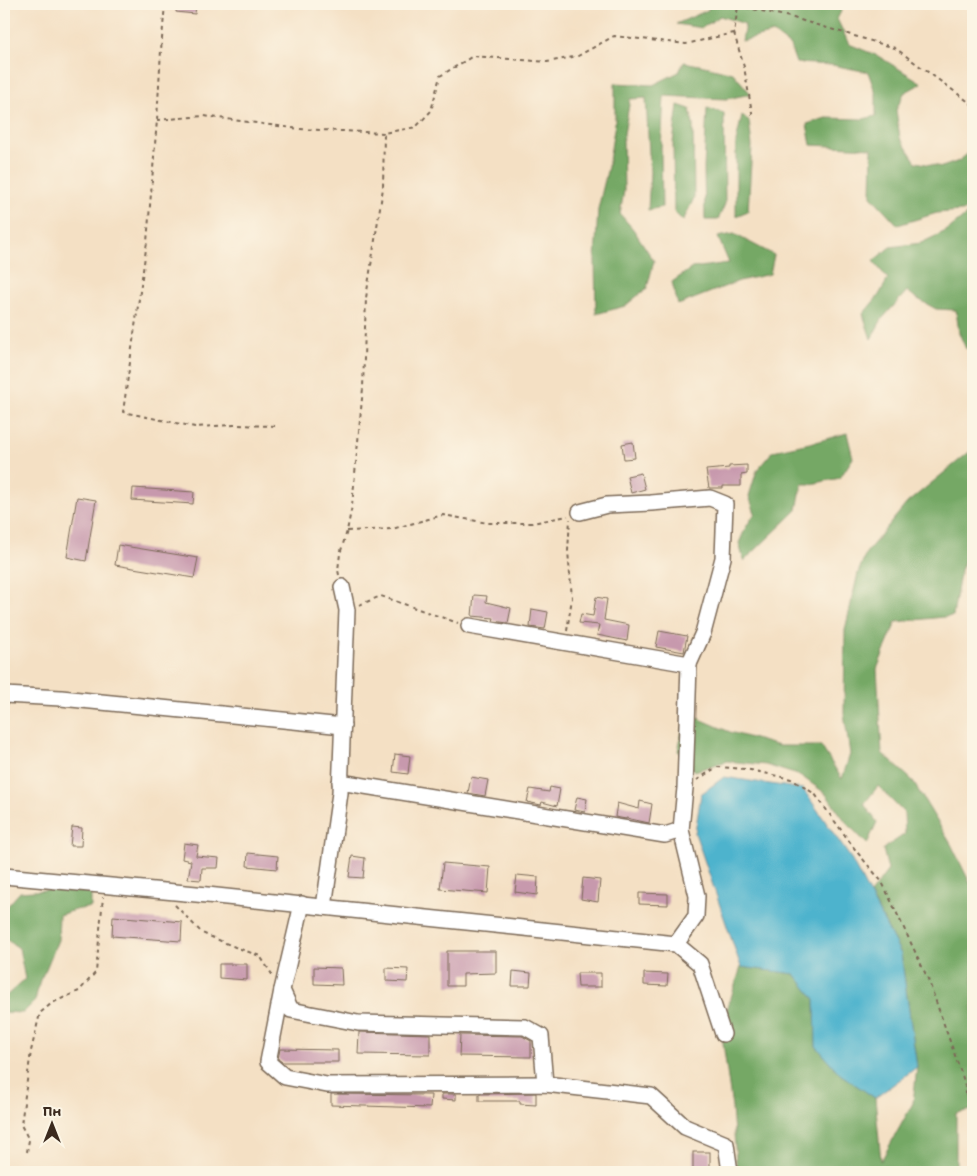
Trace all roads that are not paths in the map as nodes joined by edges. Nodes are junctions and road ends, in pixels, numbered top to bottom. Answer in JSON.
{"nodes":[{"id":1,"x":580,"y":512,"type":"dead end"},
{"id":2,"x":342,"y":587,"type":"road end"},
{"id":3,"x":469,"y":626,"type":"road end"},
{"id":4,"x":689,"y":664,"type":"junction"},
{"id":5,"x":4,"y":695,"type":"edge"},
{"id":6,"x":343,"y":726,"type":"junction"},
{"id":7,"x":340,"y":782,"type":"junction"},
{"id":8,"x":681,"y":830,"type":"junction"},
{"id":9,"x":4,"y":876,"type":"edge"},
{"id":10,"x":302,"y":904,"type":"junction"},
{"id":11,"x":324,"y":907,"type":"junction"},
{"id":12,"x":676,"y":944,"type":"junction"},
{"id":13,"x":282,"y":990,"type":"junction"},
{"id":14,"x":723,"y":1034,"type":"dead end"},
{"id":15,"x":545,"y":1084,"type":"junction"},
{"id":16,"x":730,"y":1172,"type":"edge"}],
"edges":[{"from":1,"to":4,"type":"street"},
{"from":2,"to":6,"type":"street"},
{"from":3,"to":4,"type":"street"},
{"from":4,"to":8,"type":"street"},
{"from":5,"to":6,"type":"street"},
{"from":6,"to":7,"type":"street"},
{"from":7,"to":8,"type":"street"},
{"from":7,"to":11,"type":"street"},
{"from":8,"to":12,"type":"street"},
{"from":9,"to":10,"type":"street"},
{"from":10,"to":11,"type":"street"},
{"from":10,"to":13,"type":"street"},
{"from":11,"to":12,"type":"street"},
{"from":12,"to":14,"type":"street"},
{"from":13,"to":15,"type":"street"},
{"from":13,"to":15,"type":"street"},
{"from":15,"to":16,"type":"street"}]}
